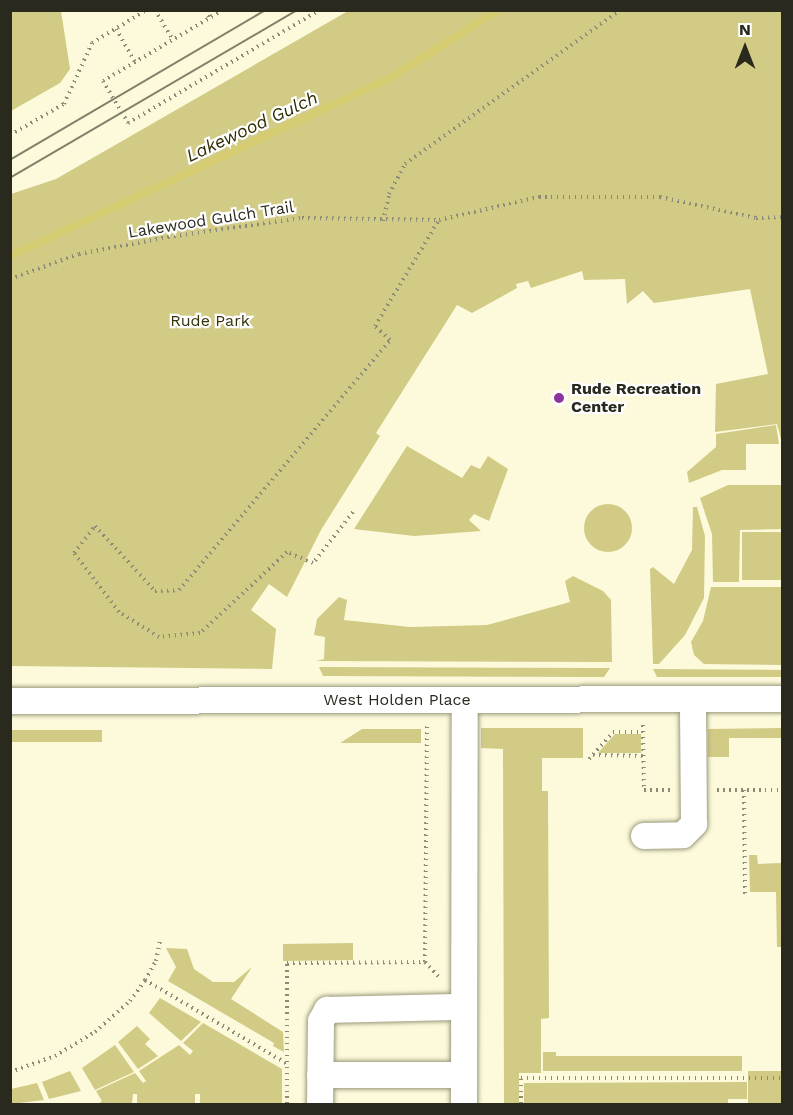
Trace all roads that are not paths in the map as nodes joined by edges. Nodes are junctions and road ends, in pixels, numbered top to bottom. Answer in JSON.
{"nodes":[{"id":1,"x":693,"y":699,"type":"junction"},
{"id":2,"x":783,"y":699,"type":"edge"},
{"id":3,"x":465,"y":700,"type":"junction"},
{"id":4,"x":10,"y":701,"type":"edge"},
{"id":5,"x":644,"y":836,"type":"dead end"},
{"id":6,"x":464,"y":1007,"type":"junction"},
{"id":7,"x":320,"y":1075,"type":"junction"},
{"id":8,"x":464,"y":1075,"type":"junction"},
{"id":9,"x":320,"y":1104,"type":"edge"},
{"id":10,"x":464,"y":1104,"type":"edge"}],
"edges":[{"from":1,"to":2,"type":"street","name":"West Holden Place"},
{"from":1,"to":3,"type":"street","name":"West Holden Place"},
{"from":1,"to":5,"type":"street"},
{"from":3,"to":4,"type":"street","name":"West Holden Place"},
{"from":3,"to":6,"type":"street"},
{"from":6,"to":7,"type":"street"},
{"from":6,"to":8,"type":"street"},
{"from":7,"to":8,"type":"street"},
{"from":7,"to":9,"type":"street"},
{"from":8,"to":10,"type":"street"}]}
